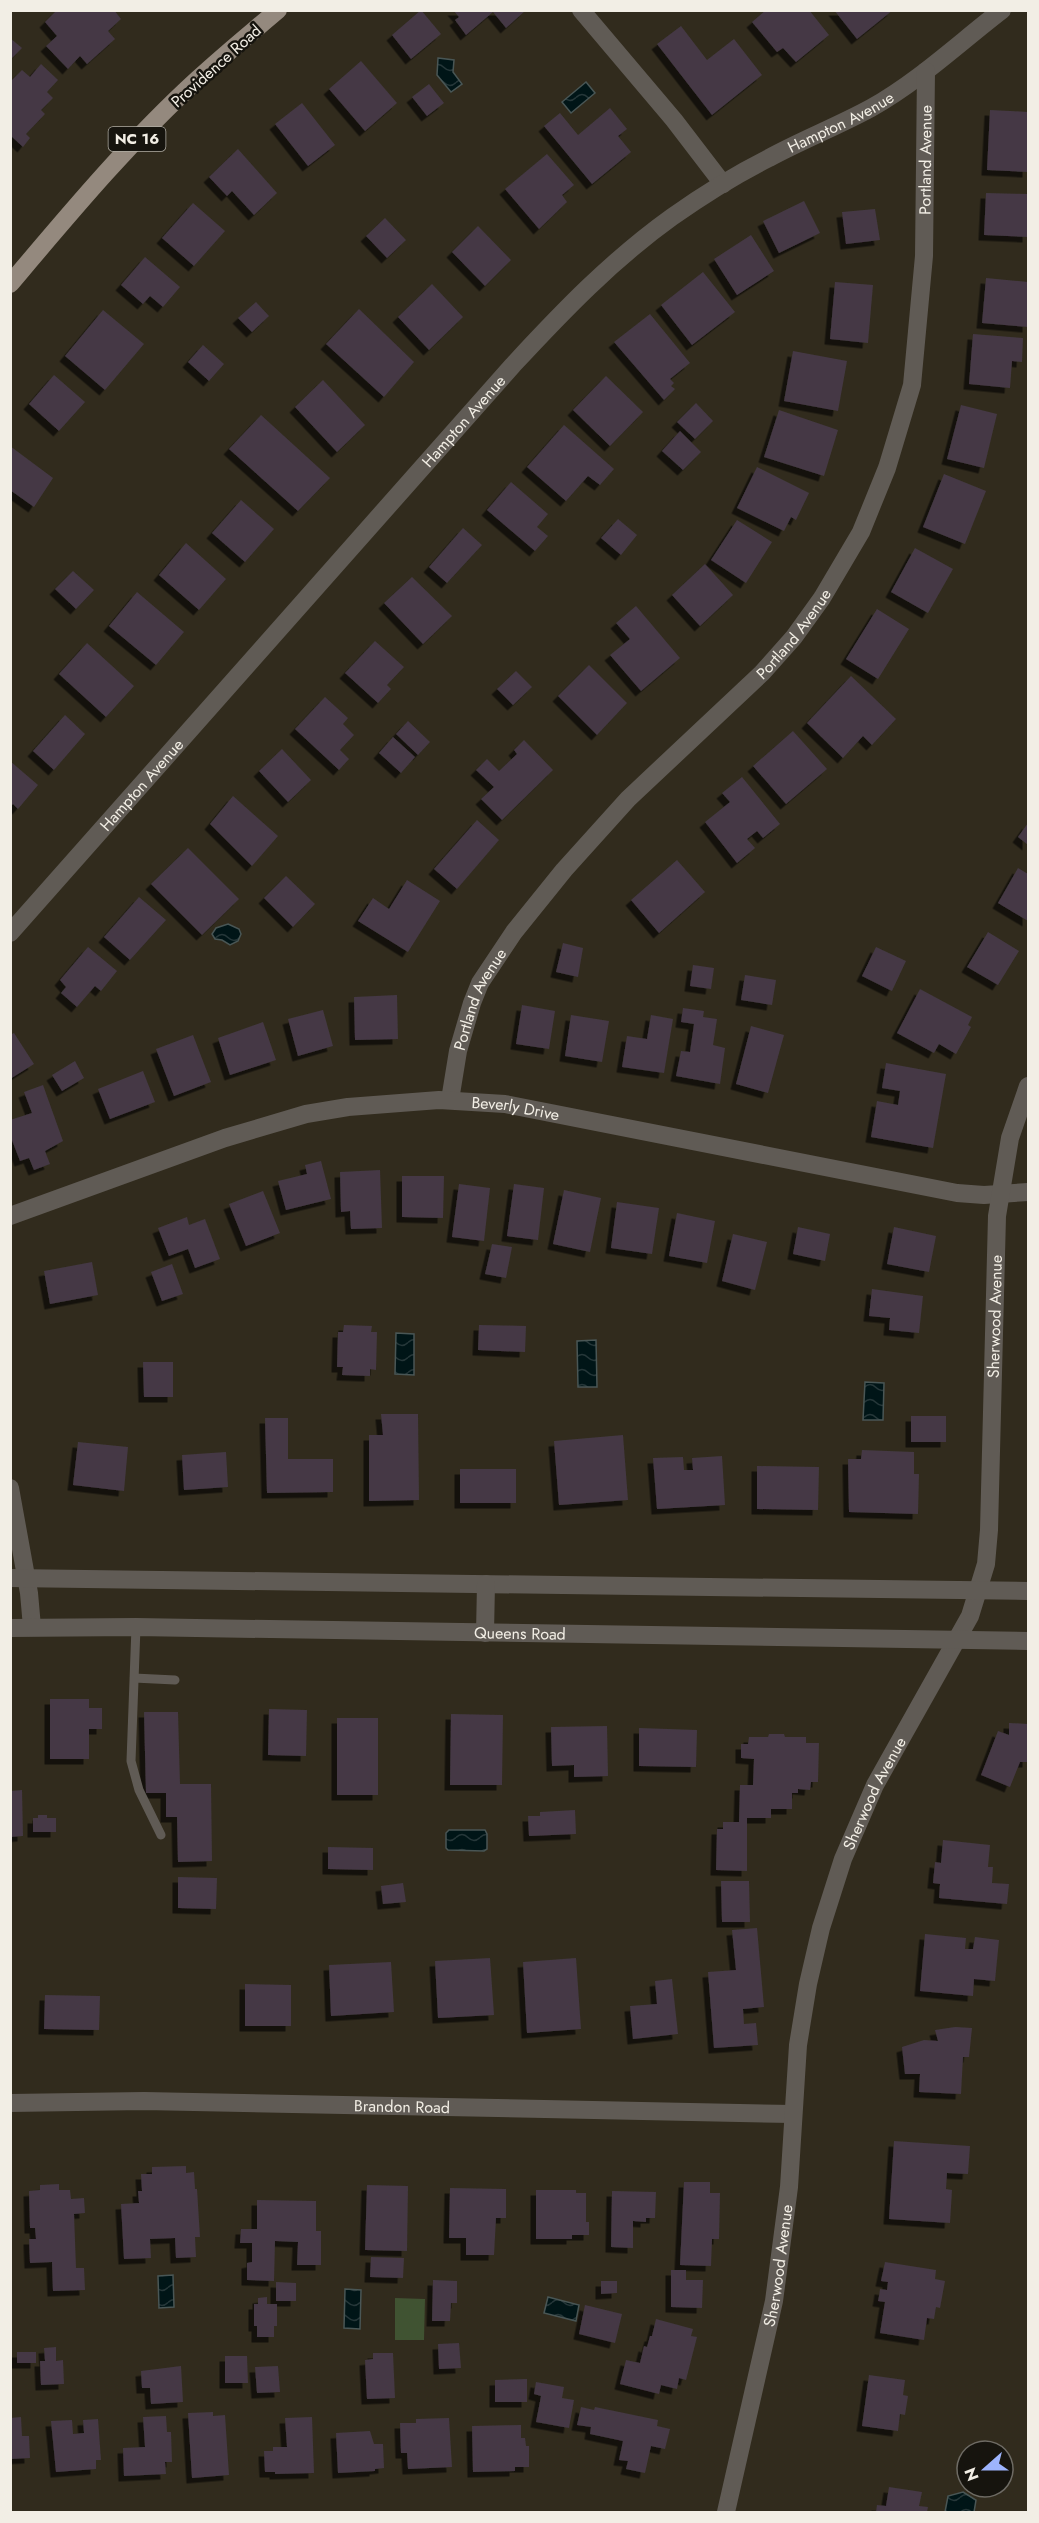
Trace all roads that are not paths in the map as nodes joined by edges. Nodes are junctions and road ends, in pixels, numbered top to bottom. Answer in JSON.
{"nodes":[{"id":1,"x":278,"y":10,"type":"edge"},
{"id":2,"x":581,"y":10,"type":"edge"},
{"id":3,"x":1002,"y":10,"type":"edge"},
{"id":4,"x":926,"y":71,"type":"junction"},
{"id":5,"x":723,"y":184,"type":"junction"},
{"id":6,"x":10,"y":284,"type":"edge"},
{"id":7,"x":10,"y":933,"type":"edge"},
{"id":8,"x":1029,"y":1086,"type":"edge"},
{"id":9,"x":450,"y":1100,"type":"junction"},
{"id":10,"x":1029,"y":1192,"type":"edge"},
{"id":11,"x":999,"y":1195,"type":"junction"},
{"id":12,"x":10,"y":1216,"type":"edge"},
{"id":13,"x":10,"y":1488,"type":"edge"},
{"id":14,"x":18,"y":1578,"type":"edge"},
{"id":15,"x":486,"y":1584,"type":"junction"},
{"id":16,"x":978,"y":1590,"type":"junction"},
{"id":17,"x":1029,"y":1591,"type":"edge"},
{"id":18,"x":32,"y":1627,"type":"junction"},
{"id":19,"x":10,"y":1628,"type":"edge"},
{"id":20,"x":136,"y":1628,"type":"junction"},
{"id":21,"x":485,"y":1633,"type":"junction"},
{"id":22,"x":958,"y":1640,"type":"junction"},
{"id":23,"x":1029,"y":1641,"type":"edge"},
{"id":24,"x":134,"y":1678,"type":"junction"},
{"id":25,"x":175,"y":1680,"type":"dead end"},
{"id":26,"x":160,"y":1835,"type":"dead end"},
{"id":27,"x":10,"y":2103,"type":"edge"},
{"id":28,"x":793,"y":2114,"type":"junction"},
{"id":29,"x":726,"y":2512,"type":"edge"}],
"edges":[{"from":1,"to":6,"type":"main road","name":"Providence Road","number":"NC 16"},
{"from":2,"to":5,"type":"street"},
{"from":3,"to":4,"type":"street","name":"Hampton Avenue"},
{"from":4,"to":5,"type":"street","name":"Hampton Avenue"},
{"from":4,"to":9,"type":"street","name":"Portland Avenue"},
{"from":5,"to":7,"type":"street","name":"Hampton Avenue"},
{"from":8,"to":11,"type":"street","name":"Sherwood Avenue"},
{"from":9,"to":11,"type":"street","name":"Beverly Drive"},
{"from":9,"to":12,"type":"street","name":"Beverly Drive"},
{"from":10,"to":11,"type":"street","name":"Beverly Drive"},
{"from":11,"to":16,"type":"street","name":"Sherwood Avenue"},
{"from":13,"to":14,"type":"street"},
{"from":14,"to":15,"type":"street"},
{"from":14,"to":18,"type":"street"},
{"from":15,"to":16,"type":"street"},
{"from":15,"to":21,"type":"street"},
{"from":16,"to":17,"type":"street"},
{"from":16,"to":22,"type":"street","name":"Sherwood Avenue"},
{"from":18,"to":19,"type":"street","name":"Queens Road"},
{"from":18,"to":20,"type":"street","name":"Queens Road"},
{"from":20,"to":21,"type":"street","name":"Queens Road"},
{"from":20,"to":24,"type":"lane"},
{"from":21,"to":22,"type":"street","name":"Queens Road"},
{"from":22,"to":23,"type":"street","name":"Queens Road"},
{"from":22,"to":28,"type":"street","name":"Sherwood Avenue"},
{"from":24,"to":25,"type":"lane"},
{"from":24,"to":26,"type":"lane"},
{"from":27,"to":28,"type":"street","name":"Brandon Road"},
{"from":28,"to":29,"type":"street","name":"Sherwood Avenue"}]}
